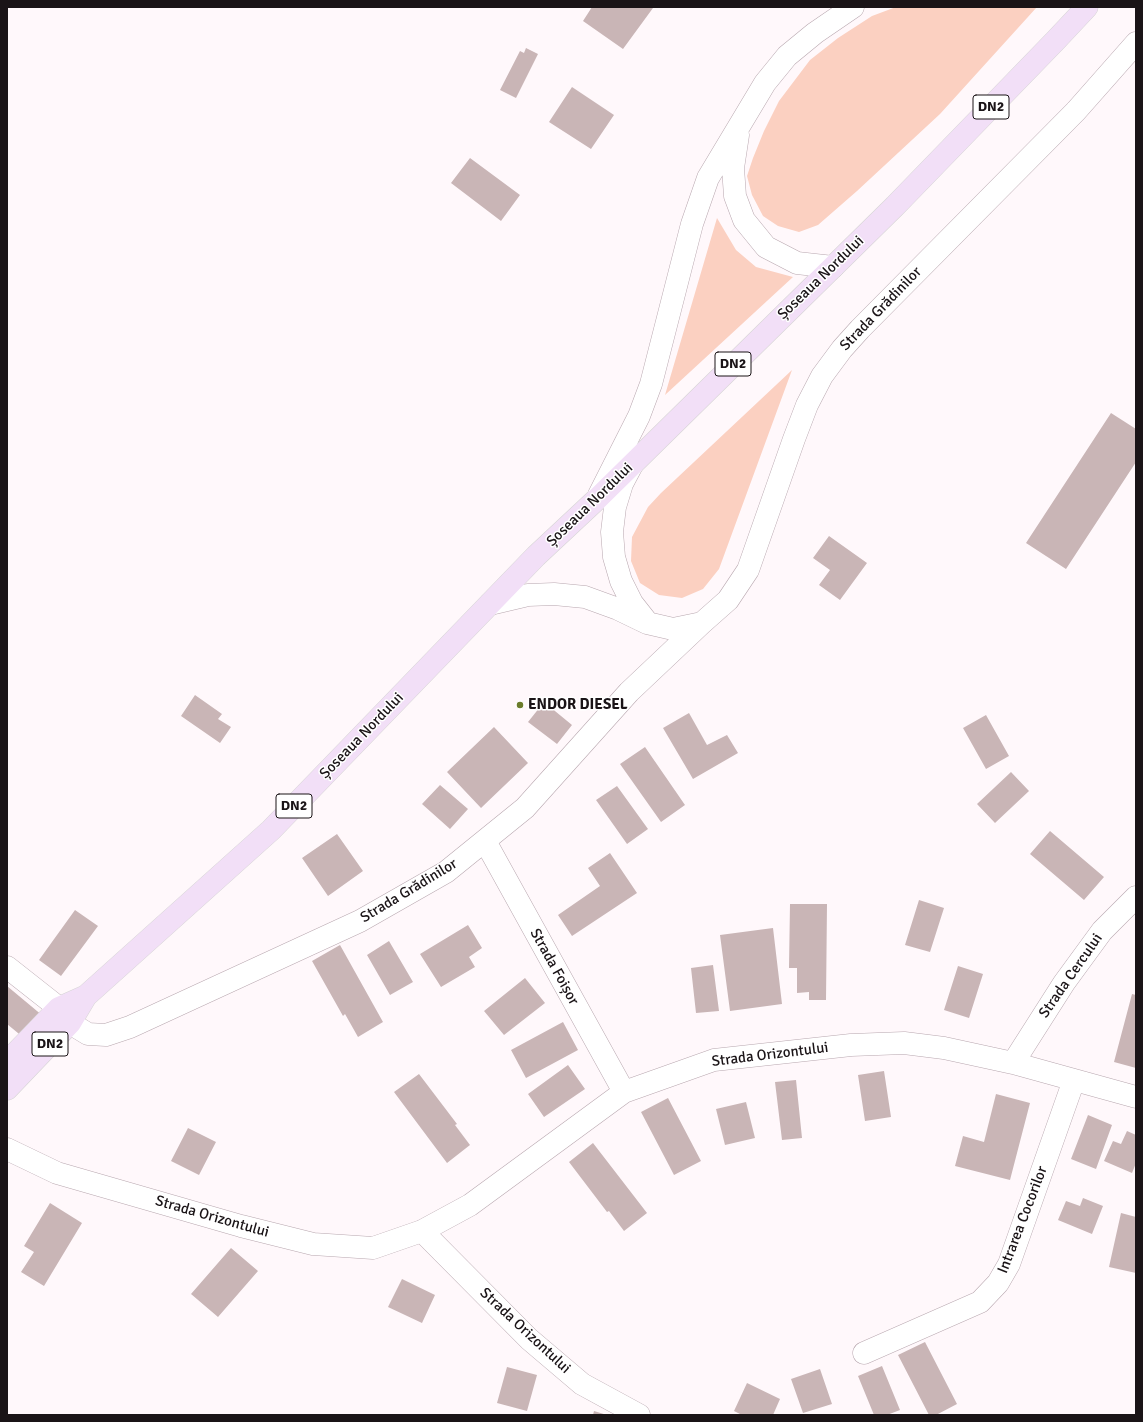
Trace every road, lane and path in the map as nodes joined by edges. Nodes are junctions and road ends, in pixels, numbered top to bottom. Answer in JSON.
{"nodes":[{"id":1,"x":853,"y":7,"type":"edge"},
{"id":2,"x":1087,"y":7,"type":"edge"},
{"id":3,"x":1136,"y":44,"type":"edge"},
{"id":4,"x":739,"y":125,"type":"junction"},
{"id":5,"x":833,"y":267,"type":"junction"},
{"id":6,"x":634,"y":462,"type":"junction"},
{"id":7,"x":597,"y":499,"type":"junction"},
{"id":8,"x":490,"y":604,"type":"junction"},
{"id":9,"x":647,"y":623,"type":"junction"},
{"id":10,"x":702,"y":623,"type":"junction"},
{"id":11,"x":484,"y":841,"type":"junction"},
{"id":12,"x":1136,"y":897,"type":"edge"},
{"id":13,"x":7,"y":967,"type":"edge"},
{"id":14,"x":65,"y":1015,"type":"junction"},
{"id":15,"x":7,"y":1062,"type":"edge"},
{"id":16,"x":1013,"y":1063,"type":"junction"},
{"id":17,"x":1074,"y":1080,"type":"junction"},
{"id":18,"x":7,"y":1089,"type":"edge"},
{"id":19,"x":624,"y":1092,"type":"junction"},
{"id":20,"x":1136,"y":1097,"type":"edge"},
{"id":21,"x":7,"y":1149,"type":"edge"},
{"id":22,"x":422,"y":1231,"type":"junction"},
{"id":23,"x":864,"y":1354,"type":"dead end"},
{"id":24,"x":639,"y":1415,"type":"edge"}],
"edges":[{"from":1,"to":4,"type":"street"},
{"from":2,"to":5,"type":"main road","name":"Șoseaua Nordului","number":"DN2"},
{"from":3,"to":10,"type":"street","name":"Strada Grădinilor"},
{"from":4,"to":5,"type":"street"},
{"from":4,"to":7,"type":"street"},
{"from":5,"to":6,"type":"main road","name":"Șoseaua Nordului","number":"DN2"},
{"from":6,"to":7,"type":"main road","name":"Șoseaua Nordului","number":"DN2"},
{"from":6,"to":9,"type":"street"},
{"from":7,"to":8,"type":"main road","name":"Șoseaua Nordului","number":"DN2"},
{"from":8,"to":9,"type":"street","name":"Strada Grădinilor"},
{"from":8,"to":14,"type":"main road","name":"Șoseaua Nordului","number":"DN2"},
{"from":9,"to":10,"type":"street","name":"Strada Grădinilor"},
{"from":10,"to":11,"type":"street","name":"Strada Grădinilor"},
{"from":11,"to":14,"type":"street","name":"Strada Grădinilor"},
{"from":11,"to":19,"type":"street","name":"Strada Foișor"},
{"from":12,"to":16,"type":"street","name":"Strada Cercului"},
{"from":13,"to":14,"type":"street","name":"Strada Grădinilor"},
{"from":14,"to":15,"type":"main road","name":"Șoseaua Nordului","number":"DN2"},
{"from":14,"to":18,"type":"main road","name":"Șoseaua Nordului","number":"DN2"},
{"from":16,"to":17,"type":"street","name":"Strada Orizontului"},
{"from":16,"to":19,"type":"street","name":"Strada Orizontului"},
{"from":17,"to":20,"type":"street","name":"Strada Orizontului"},
{"from":17,"to":23,"type":"street","name":"Intrarea Cocorilor"},
{"from":19,"to":22,"type":"street","name":"Strada Orizontului"},
{"from":21,"to":22,"type":"street","name":"Strada Orizontului"},
{"from":22,"to":24,"type":"street","name":"Strada Orizontului"}]}
